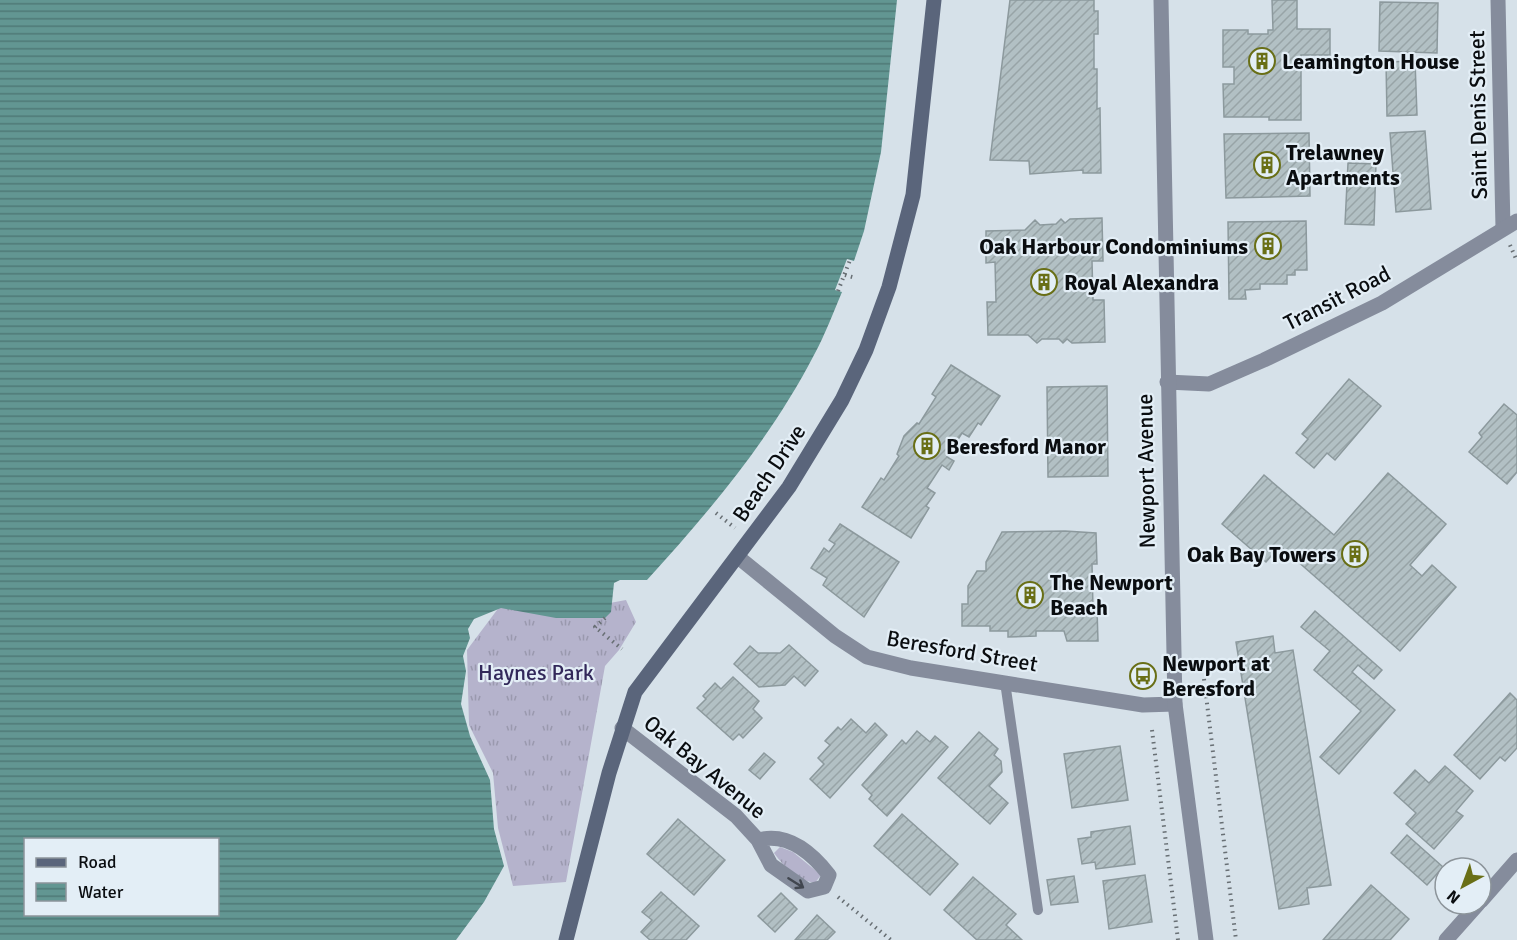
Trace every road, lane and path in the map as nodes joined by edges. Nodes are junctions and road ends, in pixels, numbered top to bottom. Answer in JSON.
{"nodes":[{"id":1,"x":934,"y":0,"type":"edge"},
{"id":2,"x":1161,"y":0,"type":"edge"},
{"id":3,"x":1498,"y":0,"type":"edge"},
{"id":4,"x":1517,"y":221,"type":"edge"},
{"id":5,"x":1503,"y":228,"type":"junction"},
{"id":6,"x":850,"y":260,"type":"dead end"},
{"id":7,"x":845,"y":274,"type":"junction"},
{"id":8,"x":856,"y":278,"type":"dead end"},
{"id":9,"x":838,"y":291,"type":"dead end"},
{"id":10,"x":1167,"y":382,"type":"junction"},
{"id":11,"x":716,"y":513,"type":"dead end"},
{"id":12,"x":733,"y":526,"type":"dead end"},
{"id":13,"x":738,"y":557,"type":"junction"},
{"id":14,"x":605,"y":618,"type":"dead end"},
{"id":15,"x":622,"y":649,"type":"dead end"},
{"id":16,"x":1204,"y":679,"type":"dead end"},
{"id":17,"x":1005,"y":682,"type":"junction"},
{"id":18,"x":1175,"y":704,"type":"junction"},
{"id":19,"x":622,"y":728,"type":"junction"},
{"id":20,"x":1152,"y":730,"type":"dead end"},
{"id":21,"x":758,"y":840,"type":"junction"},
{"id":22,"x":1517,"y":860,"type":"edge"},
{"id":23,"x":824,"y":887,"type":"junction"},
{"id":24,"x":1493,"y":887,"type":"edge"},
{"id":25,"x":1038,"y":910,"type":"dead end"},
{"id":26,"x":1467,"y":916,"type":"edge"},
{"id":27,"x":566,"y":940,"type":"edge"},
{"id":28,"x":891,"y":940,"type":"edge"},
{"id":29,"x":1178,"y":940,"type":"edge"},
{"id":30,"x":1206,"y":940,"type":"edge"},
{"id":31,"x":1236,"y":940,"type":"edge"},
{"id":32,"x":1446,"y":940,"type":"edge"}],
"edges":[{"from":1,"to":13,"type":"main road","name":"Beach Drive"},
{"from":2,"to":10,"type":"street","name":"Newport Avenue"},
{"from":3,"to":5,"type":"street","name":"Saint Denis Street"},
{"from":4,"to":5,"type":"street","name":"Transit Road"},
{"from":5,"to":10,"type":"street","name":"Transit Road"},
{"from":6,"to":7,"type":"path"},
{"from":7,"to":8,"type":"path"},
{"from":7,"to":9,"type":"path"},
{"from":10,"to":18,"type":"street","name":"Newport Avenue"},
{"from":11,"to":12,"type":"path"},
{"from":13,"to":17,"type":"street","name":"Beresford Street"},
{"from":13,"to":19,"type":"main road","name":"Beach Drive"},
{"from":14,"to":15,"type":"path"},
{"from":16,"to":31,"type":"path"},
{"from":17,"to":18,"type":"street","name":"Beresford Street"},
{"from":17,"to":25,"type":"lane"},
{"from":18,"to":30,"type":"street","name":"Newport Avenue"},
{"from":19,"to":21,"type":"street","name":"Oak Bay Avenue"},
{"from":19,"to":27,"type":"main road","name":"Beach Drive"},
{"from":20,"to":29,"type":"path"},
{"from":21,"to":23,"type":"street","name":"Oak Bay Avenue","one_way":true},
{"from":21,"to":23,"type":"street","name":"Oak Bay Avenue"},
{"from":22,"to":24,"type":"street"},
{"from":23,"to":28,"type":"path"},
{"from":26,"to":32,"type":"street"}]}
